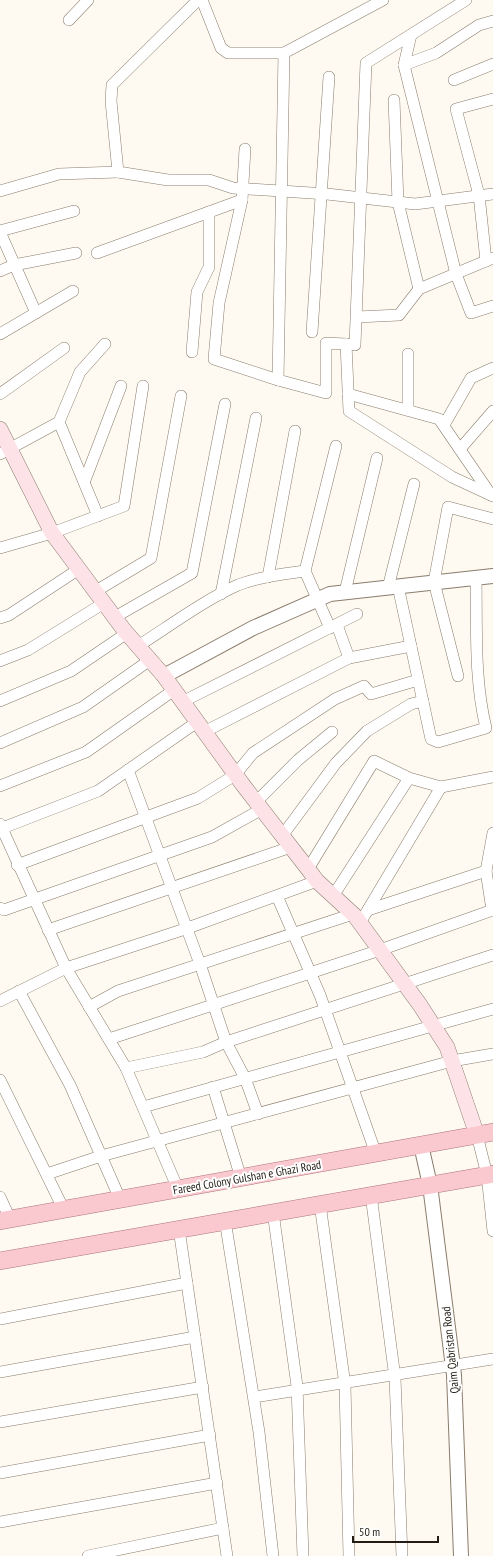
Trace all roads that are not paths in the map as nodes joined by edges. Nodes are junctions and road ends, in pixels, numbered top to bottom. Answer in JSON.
{"nodes":[{"id":1,"x":88,"y":0,"type":"edge"},
{"id":2,"x":198,"y":0,"type":"edge"},
{"id":3,"x":202,"y":0,"type":"edge"},
{"id":4,"x":383,"y":0,"type":"edge"},
{"id":5,"x":466,"y":0,"type":"edge"},
{"id":6,"x":70,"y":20,"type":"dead end"},
{"id":7,"x":493,"y":21,"type":"edge"},
{"id":8,"x":411,"y":35,"type":"junction"},
{"id":9,"x":284,"y":53,"type":"junction"},
{"id":10,"x":493,"y":64,"type":"edge"},
{"id":11,"x":404,"y":65,"type":"junction"},
{"id":12,"x":329,"y":77,"type":"dead end"},
{"id":13,"x":454,"y":80,"type":"dead end"},
{"id":14,"x":493,"y":99,"type":"edge"},
{"id":15,"x":394,"y":100,"type":"dead end"},
{"id":16,"x":245,"y":149,"type":"dead end"},
{"id":17,"x":118,"y":172,"type":"junction"},
{"id":18,"x":0,"y":192,"type":"edge"},
{"id":19,"x":283,"y":192,"type":"junction"},
{"id":20,"x":320,"y":194,"type":"junction"},
{"id":21,"x":493,"y":194,"type":"edge"},
{"id":22,"x":243,"y":195,"type":"junction"},
{"id":23,"x":479,"y":195,"type":"junction"},
{"id":24,"x":360,"y":198,"type":"junction"},
{"id":25,"x":438,"y":201,"type":"junction"},
{"id":26,"x":398,"y":202,"type":"junction"},
{"id":27,"x":74,"y":211,"type":"dead end"},
{"id":28,"x":209,"y":212,"type":"junction"},
{"id":29,"x":0,"y":231,"type":"edge"},
{"id":30,"x":76,"y":252,"type":"dead end"},
{"id":31,"x":97,"y":254,"type":"dead end"},
{"id":32,"x":489,"y":260,"type":"edge"},
{"id":33,"x":14,"y":265,"type":"junction"},
{"id":34,"x":0,"y":271,"type":"edge"},
{"id":35,"x":456,"y":274,"type":"junction"},
{"id":36,"x":419,"y":289,"type":"junction"},
{"id":37,"x":73,"y":291,"type":"dead end"},
{"id":38,"x":493,"y":306,"type":"edge"},
{"id":39,"x":36,"y":312,"type":"junction"},
{"id":40,"x":357,"y":317,"type":"junction"},
{"id":41,"x":312,"y":332,"type":"dead end"},
{"id":42,"x":0,"y":334,"type":"edge"},
{"id":43,"x":105,"y":344,"type":"dead end"},
{"id":44,"x":346,"y":344,"type":"junction"},
{"id":45,"x":64,"y":348,"type":"dead end"},
{"id":46,"x":192,"y":352,"type":"dead end"},
{"id":47,"x":408,"y":354,"type":"dead end"},
{"id":48,"x":493,"y":368,"type":"edge"},
{"id":49,"x":278,"y":380,"type":"junction"},
{"id":50,"x":121,"y":386,"type":"dead end"},
{"id":51,"x":143,"y":386,"type":"dead end"},
{"id":52,"x":0,"y":394,"type":"edge"},
{"id":53,"x":348,"y":394,"type":"junction"},
{"id":54,"x":181,"y":396,"type":"dead end"},
{"id":55,"x":226,"y":404,"type":"dead end"},
{"id":56,"x":408,"y":410,"type":"junction"},
{"id":57,"x":493,"y":411,"type":"edge"},
{"id":58,"x":256,"y":418,"type":"dead end"},
{"id":59,"x":59,"y":422,"type":"junction"},
{"id":60,"x":444,"y":425,"type":"junction"},
{"id":61,"x":0,"y":429,"type":"edge"},
{"id":62,"x":295,"y":431,"type":"dead end"},
{"id":63,"x":336,"y":446,"type":"dead end"},
{"id":64,"x":460,"y":449,"type":"junction"},
{"id":65,"x":5,"y":452,"type":"edge"},
{"id":66,"x":377,"y":458,"type":"dead end"},
{"id":67,"x":85,"y":480,"type":"junction"},
{"id":68,"x":414,"y":484,"type":"dead end"},
{"id":69,"x":492,"y":494,"type":"edge"},
{"id":70,"x":98,"y":516,"type":"junction"},
{"id":71,"x":493,"y":518,"type":"edge"},
{"id":72,"x":52,"y":533,"type":"junction"},
{"id":73,"x":0,"y":548,"type":"edge"},
{"id":74,"x":79,"y":569,"type":"junction"},
{"id":75,"x":304,"y":571,"type":"junction"},
{"id":76,"x":268,"y":576,"type":"junction"},
{"id":77,"x":493,"y":576,"type":"edge"},
{"id":78,"x":476,"y":578,"type":"junction"},
{"id":79,"x":434,"y":582,"type":"junction"},
{"id":80,"x":393,"y":587,"type":"junction"},
{"id":81,"x":345,"y":592,"type":"junction"},
{"id":82,"x":221,"y":594,"type":"junction"},
{"id":83,"x":100,"y":597,"type":"junction"},
{"id":84,"x":317,"y":600,"type":"junction"},
{"id":85,"x":357,"y":614,"type":"dead end"},
{"id":86,"x":114,"y":617,"type":"junction"},
{"id":87,"x":0,"y":618,"type":"edge"},
{"id":88,"x":333,"y":626,"type":"junction"},
{"id":89,"x":127,"y":633,"type":"junction"},
{"id":90,"x":138,"y":646,"type":"junction"},
{"id":91,"x":411,"y":646,"type":"junction"},
{"id":92,"x":349,"y":658,"type":"junction"},
{"id":93,"x":150,"y":660,"type":"junction"},
{"id":94,"x":0,"y":661,"type":"edge"},
{"id":95,"x":164,"y":676,"type":"junction"},
{"id":96,"x":458,"y":676,"type":"dead end"},
{"id":97,"x":418,"y":680,"type":"junction"},
{"id":98,"x":178,"y":696,"type":"junction"},
{"id":99,"x":0,"y":701,"type":"edge"},
{"id":100,"x":422,"y":701,"type":"junction"},
{"id":101,"x":200,"y":727,"type":"junction"},
{"id":102,"x":332,"y":732,"type":"dead end"},
{"id":103,"x":0,"y":743,"type":"edge"},
{"id":104,"x":128,"y":770,"type":"junction"},
{"id":105,"x":236,"y":775,"type":"junction"},
{"id":106,"x":493,"y":777,"type":"edge"},
{"id":107,"x":409,"y":778,"type":"junction"},
{"id":108,"x":0,"y":786,"type":"edge"},
{"id":109,"x":441,"y":787,"type":"junction"},
{"id":110,"x":259,"y":806,"type":"junction"},
{"id":111,"x":145,"y":818,"type":"junction"},
{"id":112,"x":0,"y":827,"type":"edge"},
{"id":113,"x":493,"y":832,"type":"edge"},
{"id":114,"x":287,"y":842,"type":"junction"},
{"id":115,"x":159,"y":855,"type":"junction"},
{"id":116,"x":17,"y":865,"type":"junction"},
{"id":117,"x":308,"y":869,"type":"junction"},
{"id":118,"x":486,"y":871,"type":"junction"},
{"id":119,"x":317,"y":881,"type":"junction"},
{"id":120,"x":171,"y":888,"type":"junction"},
{"id":121,"x":277,"y":896,"type":"junction"},
{"id":122,"x":333,"y":896,"type":"junction"},
{"id":123,"x":35,"y":899,"type":"junction"},
{"id":124,"x":0,"y":908,"type":"edge"},
{"id":125,"x":492,"y":910,"type":"edge"},
{"id":126,"x":360,"y":916,"type":"junction"},
{"id":127,"x":185,"y":929,"type":"junction"},
{"id":128,"x":48,"y":930,"type":"junction"},
{"id":129,"x":293,"y":934,"type":"junction"},
{"id":130,"x":380,"y":950,"type":"junction"},
{"id":131,"x":493,"y":956,"type":"edge"},
{"id":132,"x":200,"y":964,"type":"junction"},
{"id":133,"x":66,"y":968,"type":"junction"},
{"id":134,"x":310,"y":973,"type":"junction"},
{"id":135,"x":405,"y":985,"type":"junction"},
{"id":136,"x":19,"y":991,"type":"junction"},
{"id":137,"x":0,"y":1001,"type":"edge"},
{"id":138,"x":212,"y":1004,"type":"junction"},
{"id":139,"x":89,"y":1006,"type":"junction"},
{"id":140,"x":493,"y":1009,"type":"edge"},
{"id":141,"x":326,"y":1011,"type":"junction"},
{"id":142,"x":433,"y":1026,"type":"junction"},
{"id":143,"x":109,"y":1038,"type":"junction"},
{"id":144,"x":226,"y":1042,"type":"junction"},
{"id":145,"x":340,"y":1052,"type":"junction"},
{"id":146,"x":493,"y":1054,"type":"edge"},
{"id":147,"x":452,"y":1061,"type":"junction"},
{"id":148,"x":126,"y":1068,"type":"junction"},
{"id":149,"x":245,"y":1078,"type":"junction"},
{"id":150,"x":0,"y":1080,"type":"edge"},
{"id":151,"x":213,"y":1087,"type":"junction"},
{"id":152,"x":353,"y":1088,"type":"junction"},
{"id":153,"x":143,"y":1107,"type":"junction"},
{"id":154,"x":258,"y":1114,"type":"junction"},
{"id":155,"x":224,"y":1124,"type":"junction"},
{"id":156,"x":485,"y":1133,"type":"edge"},
{"id":157,"x":158,"y":1142,"type":"junction"},
{"id":158,"x":422,"y":1145,"type":"junction"},
{"id":159,"x":376,"y":1154,"type":"junction"},
{"id":160,"x":101,"y":1156,"type":"junction"},
{"id":161,"x":46,"y":1174,"type":"junction"},
{"id":162,"x":490,"y":1174,"type":"edge"},
{"id":163,"x":241,"y":1178,"type":"junction"},
{"id":164,"x":430,"y":1185,"type":"junction"},
{"id":165,"x":178,"y":1189,"type":"junction"},
{"id":166,"x":371,"y":1195,"type":"junction"},
{"id":167,"x":0,"y":1197,"type":"edge"},
{"id":168,"x":120,"y":1199,"type":"junction"},
{"id":169,"x":320,"y":1204,"type":"junction"},
{"id":170,"x":64,"y":1210,"type":"junction"},
{"id":171,"x":273,"y":1212,"type":"junction"},
{"id":172,"x":5,"y":1220,"type":"edge"},
{"id":173,"x":225,"y":1220,"type":"junction"},
{"id":174,"x":178,"y":1228,"type":"junction"},
{"id":175,"x":493,"y":1231,"type":"edge"},
{"id":176,"x":0,"y":1261,"type":"edge"},
{"id":177,"x":187,"y":1283,"type":"junction"},
{"id":178,"x":0,"y":1319,"type":"edge"},
{"id":179,"x":195,"y":1337,"type":"junction"},
{"id":180,"x":493,"y":1359,"type":"edge"},
{"id":181,"x":453,"y":1365,"type":"junction"},
{"id":182,"x":0,"y":1372,"type":"edge"},
{"id":183,"x":395,"y":1374,"type":"junction"},
{"id":184,"x":344,"y":1382,"type":"junction"},
{"id":185,"x":203,"y":1388,"type":"junction"},
{"id":186,"x":297,"y":1390,"type":"junction"},
{"id":187,"x":254,"y":1397,"type":"junction"},
{"id":188,"x":0,"y":1422,"type":"edge"},
{"id":189,"x":210,"y":1435,"type":"junction"},
{"id":190,"x":0,"y":1473,"type":"edge"},
{"id":191,"x":217,"y":1483,"type":"junction"},
{"id":192,"x":0,"y":1522,"type":"edge"},
{"id":193,"x":223,"y":1528,"type":"junction"},
{"id":194,"x":88,"y":1556,"type":"edge"},
{"id":195,"x":227,"y":1556,"type":"edge"},
{"id":196,"x":273,"y":1556,"type":"edge"},
{"id":197,"x":303,"y":1556,"type":"edge"},
{"id":198,"x":349,"y":1556,"type":"edge"},
{"id":199,"x":402,"y":1556,"type":"edge"},
{"id":200,"x":462,"y":1556,"type":"edge"}],
"edges":[{"from":1,"to":6,"type":"street"},
{"from":2,"to":17,"type":"street"},
{"from":3,"to":9,"type":"street"},
{"from":4,"to":9,"type":"street"},
{"from":5,"to":8,"type":"street"},
{"from":7,"to":11,"type":"street"},
{"from":8,"to":11,"type":"street"},
{"from":8,"to":24,"type":"street"},
{"from":9,"to":19,"type":"street"},
{"from":10,"to":13,"type":"street"},
{"from":11,"to":25,"type":"street"},
{"from":12,"to":20,"type":"street"},
{"from":14,"to":23,"type":"street"},
{"from":15,"to":26,"type":"street"},
{"from":16,"to":22,"type":"street"},
{"from":17,"to":18,"type":"street"},
{"from":17,"to":22,"type":"street"},
{"from":19,"to":20,"type":"street"},
{"from":19,"to":22,"type":"street"},
{"from":19,"to":49,"type":"street"},
{"from":20,"to":24,"type":"street"},
{"from":20,"to":41,"type":"street"},
{"from":21,"to":23,"type":"street"},
{"from":22,"to":28,"type":"street"},
{"from":22,"to":49,"type":"street"},
{"from":23,"to":25,"type":"street"},
{"from":23,"to":32,"type":"street"},
{"from":24,"to":26,"type":"street"},
{"from":24,"to":40,"type":"street"},
{"from":25,"to":26,"type":"street"},
{"from":25,"to":35,"type":"street"},
{"from":26,"to":36,"type":"street"},
{"from":27,"to":29,"type":"street"},
{"from":28,"to":31,"type":"street"},
{"from":28,"to":46,"type":"street"},
{"from":29,"to":33,"type":"street"},
{"from":30,"to":33,"type":"street"},
{"from":32,"to":35,"type":"street"},
{"from":33,"to":34,"type":"street"},
{"from":33,"to":39,"type":"street"},
{"from":35,"to":36,"type":"street"},
{"from":35,"to":38,"type":"street"},
{"from":36,"to":40,"type":"street"},
{"from":37,"to":39,"type":"street"},
{"from":39,"to":42,"type":"street"},
{"from":40,"to":44,"type":"street"},
{"from":43,"to":59,"type":"street"},
{"from":44,"to":49,"type":"street"},
{"from":44,"to":53,"type":"street"},
{"from":45,"to":52,"type":"street"},
{"from":47,"to":56,"type":"street"},
{"from":48,"to":60,"type":"street"},
{"from":50,"to":67,"type":"street"},
{"from":51,"to":70,"type":"street"},
{"from":53,"to":56,"type":"street"},
{"from":53,"to":69,"type":"street"},
{"from":54,"to":83,"type":"street"},
{"from":55,"to":86,"type":"street"},
{"from":56,"to":60,"type":"street"},
{"from":57,"to":64,"type":"street"},
{"from":58,"to":82,"type":"street"},
{"from":59,"to":65,"type":"street"},
{"from":59,"to":67,"type":"street"},
{"from":60,"to":64,"type":"street"},
{"from":61,"to":65,"type":"main road"},
{"from":62,"to":76,"type":"street"},
{"from":63,"to":75,"type":"street"},
{"from":64,"to":69,"type":"street"},
{"from":65,"to":72,"type":"main road"},
{"from":66,"to":81,"type":"street"},
{"from":67,"to":70,"type":"street"},
{"from":68,"to":80,"type":"street"},
{"from":70,"to":72,"type":"street"},
{"from":71,"to":79,"type":"street"},
{"from":72,"to":73,"type":"street"},
{"from":72,"to":74,"type":"main road"},
{"from":74,"to":83,"type":"main road"},
{"from":74,"to":87,"type":"street"},
{"from":75,"to":76,"type":"street"},
{"from":75,"to":84,"type":"street"},
{"from":76,"to":82,"type":"street"},
{"from":77,"to":78,"type":"street"},
{"from":78,"to":79,"type":"street"},
{"from":78,"to":100,"type":"street"},
{"from":79,"to":80,"type":"street"},
{"from":79,"to":96,"type":"street"},
{"from":80,"to":81,"type":"street"},
{"from":80,"to":91,"type":"street"},
{"from":81,"to":84,"type":"street"},
{"from":82,"to":90,"type":"street"},
{"from":83,"to":86,"type":"main road"},
{"from":83,"to":94,"type":"street"},
{"from":84,"to":88,"type":"street"},
{"from":84,"to":95,"type":"street"},
{"from":85,"to":88,"type":"street"},
{"from":86,"to":89,"type":"main road"},
{"from":88,"to":92,"type":"street"},
{"from":88,"to":98,"type":"street"},
{"from":89,"to":90,"type":"main road"},
{"from":89,"to":99,"type":"street"},
{"from":90,"to":93,"type":"main road"},
{"from":91,"to":92,"type":"street"},
{"from":91,"to":97,"type":"street"},
{"from":92,"to":101,"type":"street"},
{"from":93,"to":95,"type":"main road"},
{"from":93,"to":103,"type":"street"},
{"from":95,"to":98,"type":"main road"},
{"from":97,"to":100,"type":"street"},
{"from":97,"to":105,"type":"street"},
{"from":98,"to":101,"type":"main road"},
{"from":98,"to":108,"type":"street"},
{"from":100,"to":114,"type":"street"},
{"from":101,"to":104,"type":"street"},
{"from":101,"to":105,"type":"main road"},
{"from":102,"to":110,"type":"street"},
{"from":104,"to":111,"type":"street"},
{"from":104,"to":112,"type":"street"},
{"from":105,"to":110,"type":"main road"},
{"from":105,"to":111,"type":"street"},
{"from":106,"to":109,"type":"street"},
{"from":107,"to":109,"type":"street"},
{"from":107,"to":117,"type":"street"},
{"from":107,"to":122,"type":"street"},
{"from":109,"to":126,"type":"street"},
{"from":110,"to":114,"type":"main road"},
{"from":110,"to":115,"type":"street"},
{"from":111,"to":115,"type":"street"},
{"from":111,"to":116,"type":"street"},
{"from":112,"to":116,"type":"street"},
{"from":113,"to":118,"type":"street"},
{"from":114,"to":117,"type":"main road"},
{"from":114,"to":120,"type":"street"},
{"from":115,"to":120,"type":"street"},
{"from":115,"to":123,"type":"street"},
{"from":116,"to":123,"type":"street"},
{"from":117,"to":119,"type":"main road"},
{"from":118,"to":125,"type":"street"},
{"from":118,"to":126,"type":"street"},
{"from":119,"to":121,"type":"street"},
{"from":119,"to":122,"type":"main road"},
{"from":120,"to":127,"type":"street"},
{"from":120,"to":128,"type":"street"},
{"from":121,"to":127,"type":"street"},
{"from":121,"to":129,"type":"street"},
{"from":122,"to":126,"type":"main road"},
{"from":123,"to":124,"type":"street"},
{"from":123,"to":128,"type":"street"},
{"from":125,"to":130,"type":"street"},
{"from":126,"to":129,"type":"street"},
{"from":126,"to":130,"type":"main road"},
{"from":127,"to":132,"type":"street"},
{"from":127,"to":133,"type":"street"},
{"from":128,"to":133,"type":"street"},
{"from":129,"to":132,"type":"street"},
{"from":129,"to":134,"type":"street"},
{"from":130,"to":134,"type":"street"},
{"from":130,"to":135,"type":"main road"},
{"from":131,"to":135,"type":"street"},
{"from":132,"to":138,"type":"street"},
{"from":132,"to":139,"type":"street"},
{"from":133,"to":136,"type":"street"},
{"from":133,"to":139,"type":"street"},
{"from":134,"to":138,"type":"street"},
{"from":134,"to":141,"type":"street"},
{"from":135,"to":141,"type":"street"},
{"from":135,"to":142,"type":"main road"},
{"from":136,"to":137,"type":"street"},
{"from":136,"to":160,"type":"street"},
{"from":138,"to":143,"type":"street"},
{"from":138,"to":144,"type":"street"},
{"from":139,"to":143,"type":"street"},
{"from":140,"to":142,"type":"street"},
{"from":141,"to":144,"type":"street"},
{"from":141,"to":145,"type":"street"},
{"from":142,"to":145,"type":"street"},
{"from":142,"to":147,"type":"main road"},
{"from":143,"to":148,"type":"street"},
{"from":144,"to":148,"type":"street"},
{"from":144,"to":149,"type":"street"},
{"from":145,"to":149,"type":"street"},
{"from":145,"to":152,"type":"street"},
{"from":146,"to":147,"type":"street"},
{"from":147,"to":152,"type":"street"},
{"from":147,"to":156,"type":"main road"},
{"from":148,"to":153,"type":"street"},
{"from":149,"to":151,"type":"street"},
{"from":149,"to":154,"type":"street"},
{"from":150,"to":161,"type":"street"},
{"from":151,"to":153,"type":"street"},
{"from":151,"to":155,"type":"street"},
{"from":152,"to":154,"type":"street"},
{"from":152,"to":159,"type":"street"},
{"from":153,"to":157,"type":"street"},
{"from":154,"to":155,"type":"street"},
{"from":155,"to":157,"type":"street"},
{"from":155,"to":163,"type":"street"},
{"from":156,"to":158,"type":"main road","name":"Fareed Colony Gulshan e Ghazi Road"},
{"from":156,"to":162,"type":"street"},
{"from":157,"to":160,"type":"street"},
{"from":157,"to":165,"type":"street"},
{"from":158,"to":159,"type":"main road","name":"Fareed Colony Gulshan e Ghazi Road"},
{"from":158,"to":164,"type":"street","name":"Qaim Qabristan Road"},
{"from":159,"to":163,"type":"main road","name":"Fareed Colony Gulshan e Ghazi Road"},
{"from":160,"to":161,"type":"street"},
{"from":160,"to":168,"type":"street"},
{"from":161,"to":170,"type":"street"},
{"from":162,"to":164,"type":"main road"},
{"from":162,"to":175,"type":"street"},
{"from":163,"to":165,"type":"main road","name":"Fareed Colony Gulshan e Ghazi Road"},
{"from":164,"to":166,"type":"main road"},
{"from":164,"to":181,"type":"street","name":"Qaim Qabristan Road"},
{"from":165,"to":168,"type":"main road","name":"Fareed Colony Gulshan e Ghazi Road"},
{"from":166,"to":169,"type":"main road"},
{"from":166,"to":183,"type":"street"},
{"from":167,"to":172,"type":"street"},
{"from":168,"to":170,"type":"main road","name":"Fareed Colony Gulshan e Ghazi Road"},
{"from":169,"to":171,"type":"main road"},
{"from":169,"to":184,"type":"street"},
{"from":170,"to":172,"type":"main road","name":"Fareed Colony Gulshan e Ghazi Road"},
{"from":171,"to":173,"type":"main road"},
{"from":171,"to":186,"type":"street"},
{"from":173,"to":174,"type":"main road"},
{"from":173,"to":187,"type":"street"},
{"from":174,"to":176,"type":"main road"},
{"from":174,"to":177,"type":"street"},
{"from":177,"to":178,"type":"street"},
{"from":177,"to":179,"type":"street"},
{"from":179,"to":182,"type":"street"},
{"from":179,"to":185,"type":"street"},
{"from":180,"to":181,"type":"street"},
{"from":181,"to":183,"type":"street"},
{"from":181,"to":200,"type":"street","name":"Qaim Qabristan Road"},
{"from":183,"to":184,"type":"street"},
{"from":183,"to":199,"type":"street"},
{"from":184,"to":186,"type":"street"},
{"from":184,"to":198,"type":"street"},
{"from":185,"to":188,"type":"street"},
{"from":185,"to":189,"type":"street"},
{"from":186,"to":187,"type":"street"},
{"from":186,"to":197,"type":"street"},
{"from":187,"to":196,"type":"street"},
{"from":189,"to":190,"type":"street"},
{"from":189,"to":191,"type":"street"},
{"from":191,"to":192,"type":"street"},
{"from":191,"to":193,"type":"street"},
{"from":193,"to":194,"type":"street"},
{"from":193,"to":195,"type":"street"}]}
